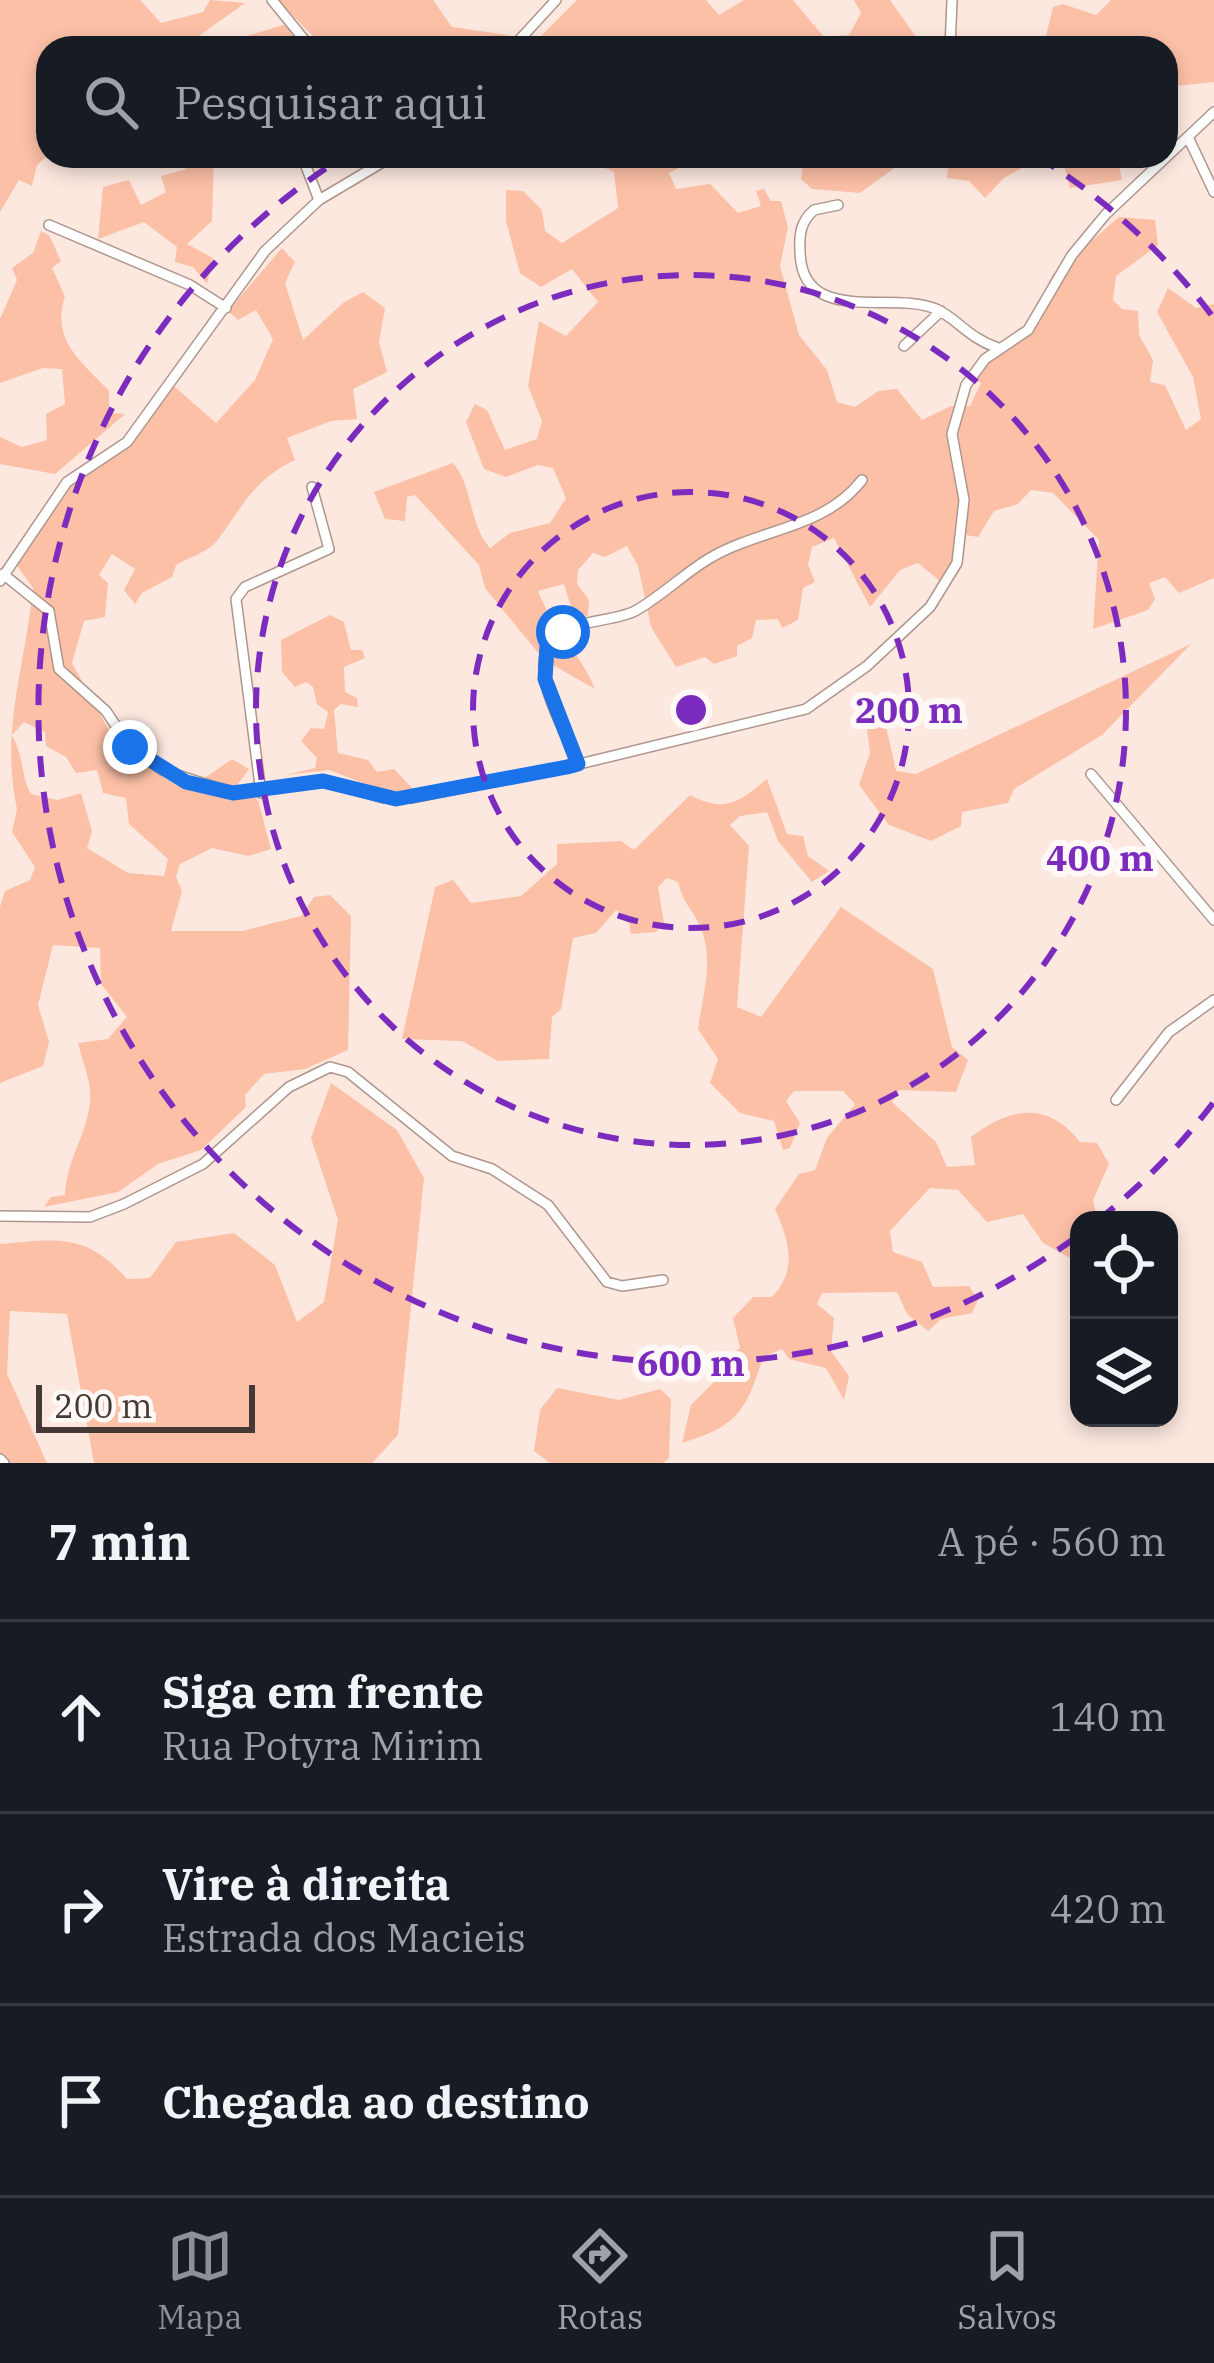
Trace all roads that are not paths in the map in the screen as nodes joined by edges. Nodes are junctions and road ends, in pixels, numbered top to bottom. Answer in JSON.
{"nodes":[{"id":1,"x":272,"y":0,"type":"edge"},
{"id":2,"x":556,"y":0,"type":"edge"},
{"id":3,"x":952,"y":0,"type":"edge"},
{"id":4,"x":301,"y":36,"type":"edge"},
{"id":5,"x":523,"y":36,"type":"edge"},
{"id":6,"x":950,"y":36,"type":"edge"},
{"id":7,"x":1214,"y":112,"type":"edge"},
{"id":8,"x":1188,"y":137,"type":"junction"},
{"id":9,"x":1178,"y":147,"type":"edge"},
{"id":10,"x":307,"y":168,"type":"edge"},
{"id":11,"x":373,"y":168,"type":"edge"},
{"id":12,"x":1156,"y":168,"type":"edge"},
{"id":13,"x":1214,"y":192,"type":"edge"},
{"id":14,"x":320,"y":200,"type":"junction"},
{"id":15,"x":838,"y":205,"type":"dead end"},
{"id":16,"x":49,"y":224,"type":"dead end"},
{"id":17,"x":226,"y":308,"type":"junction"},
{"id":18,"x":941,"y":311,"type":"junction"},
{"id":19,"x":904,"y":346,"type":"dead end"},
{"id":20,"x":998,"y":348,"type":"junction"},
{"id":21,"x":862,"y":480,"type":"dead end"},
{"id":22,"x":312,"y":487,"type":"dead end"},
{"id":23,"x":2,"y":578,"type":"edge"},
{"id":24,"x":578,"y":764,"type":"junction"},
{"id":25,"x":1091,"y":774,"type":"dead end"},
{"id":26,"x":261,"y":793,"type":"junction"},
{"id":27,"x":1214,"y":920,"type":"edge"},
{"id":28,"x":1214,"y":1000,"type":"edge"},
{"id":29,"x":1116,"y":1100,"type":"dead end"},
{"id":30,"x":0,"y":1216,"type":"edge"},
{"id":31,"x":663,"y":1280,"type":"dead end"}],
"edges":[{"from":1,"to":4,"type":"street"},
{"from":2,"to":5,"type":"street"},
{"from":3,"to":6,"type":"street"},
{"from":7,"to":8,"type":"street"},
{"from":8,"to":9,"type":"street"},
{"from":8,"to":13,"type":"street"},
{"from":10,"to":14,"type":"street"},
{"from":11,"to":14,"type":"street"},
{"from":12,"to":20,"type":"street"},
{"from":14,"to":17,"type":"street"},
{"from":15,"to":18,"type":"street"},
{"from":16,"to":17,"type":"street"},
{"from":17,"to":23,"type":"street"},
{"from":18,"to":19,"type":"street"},
{"from":18,"to":20,"type":"street"},
{"from":20,"to":24,"type":"street"},
{"from":21,"to":24,"type":"street"},
{"from":22,"to":26,"type":"street"},
{"from":23,"to":26,"type":"street"},
{"from":24,"to":26,"type":"street"},
{"from":25,"to":27,"type":"street"},
{"from":28,"to":29,"type":"street"},
{"from":30,"to":31,"type":"street"}]}
